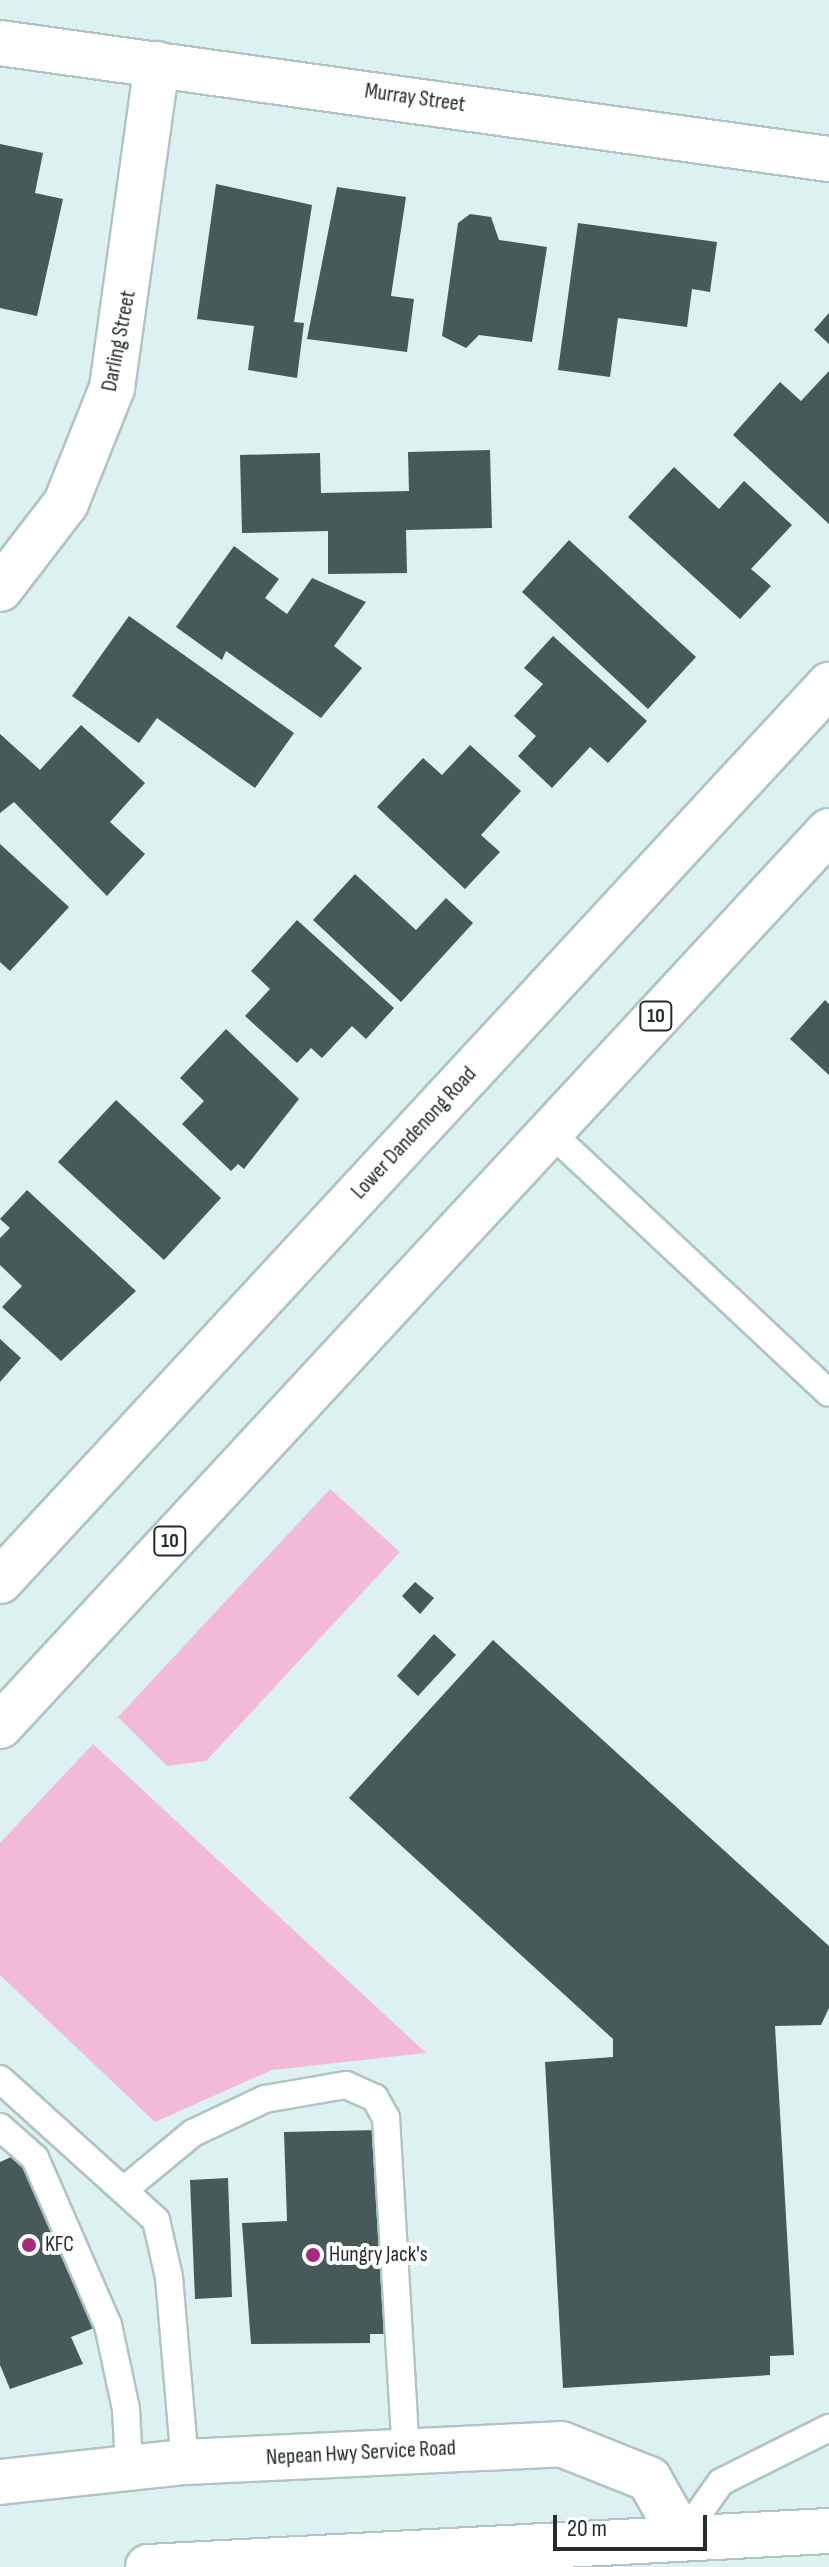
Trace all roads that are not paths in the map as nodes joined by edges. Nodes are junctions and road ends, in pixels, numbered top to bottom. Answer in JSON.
{"nodes":[{"id":1,"x":0,"y":43,"type":"edge"},
{"id":2,"x":157,"y":64,"type":"junction"},
{"id":3,"x":829,"y":159,"type":"edge"},
{"id":4,"x":0,"y":589,"type":"edge"},
{"id":5,"x":829,"y":685,"type":"edge"},
{"id":6,"x":829,"y":831,"type":"edge"},
{"id":7,"x":549,"y":1131,"type":"junction"},
{"id":8,"x":829,"y":1393,"type":"edge"},
{"id":9,"x":0,"y":1581,"type":"edge"},
{"id":10,"x":0,"y":1726,"type":"edge"},
{"id":11,"x":0,"y":2079,"type":"edge"},
{"id":12,"x":0,"y":2127,"type":"edge"},
{"id":13,"x":125,"y":2189,"type":"junction"},
{"id":14,"x":829,"y":2428,"type":"edge"},
{"id":15,"x":406,"y":2450,"type":"junction"},
{"id":16,"x":185,"y":2462,"type":"junction"},
{"id":17,"x":129,"y":2466,"type":"junction"},
{"id":18,"x":0,"y":2482,"type":"edge"},
{"id":19,"x":829,"y":2531,"type":"edge"},
{"id":20,"x":682,"y":2537,"type":"junction"},
{"id":21,"x":148,"y":2567,"type":"edge"}],
"edges":[{"from":1,"to":2,"type":"main road","name":"Murray Street"},
{"from":2,"to":3,"type":"main road","name":"Murray Street"},
{"from":2,"to":4,"type":"main road","name":"Darling Street"},
{"from":5,"to":9,"type":"main road","name":"Lower Dandenong Road"},
{"from":6,"to":7,"type":"main road","number":"10"},
{"from":7,"to":8,"type":"lane"},
{"from":7,"to":10,"type":"main road","number":"10"},
{"from":11,"to":13,"type":"lane"},
{"from":12,"to":17,"type":"lane"},
{"from":13,"to":15,"type":"lane"},
{"from":13,"to":16,"type":"lane"},
{"from":14,"to":20,"type":"lane"},
{"from":15,"to":16,"type":"main road","name":"Nepean Hwy Service Road"},
{"from":15,"to":20,"type":"main road","name":"Nepean Hwy Service Road"},
{"from":16,"to":17,"type":"main road","name":"Nepean Hwy Service Road"},
{"from":17,"to":18,"type":"main road","name":"Nepean Hwy Service Road"},
{"from":19,"to":20,"type":"main road"},
{"from":20,"to":21,"type":"main road"}]}
